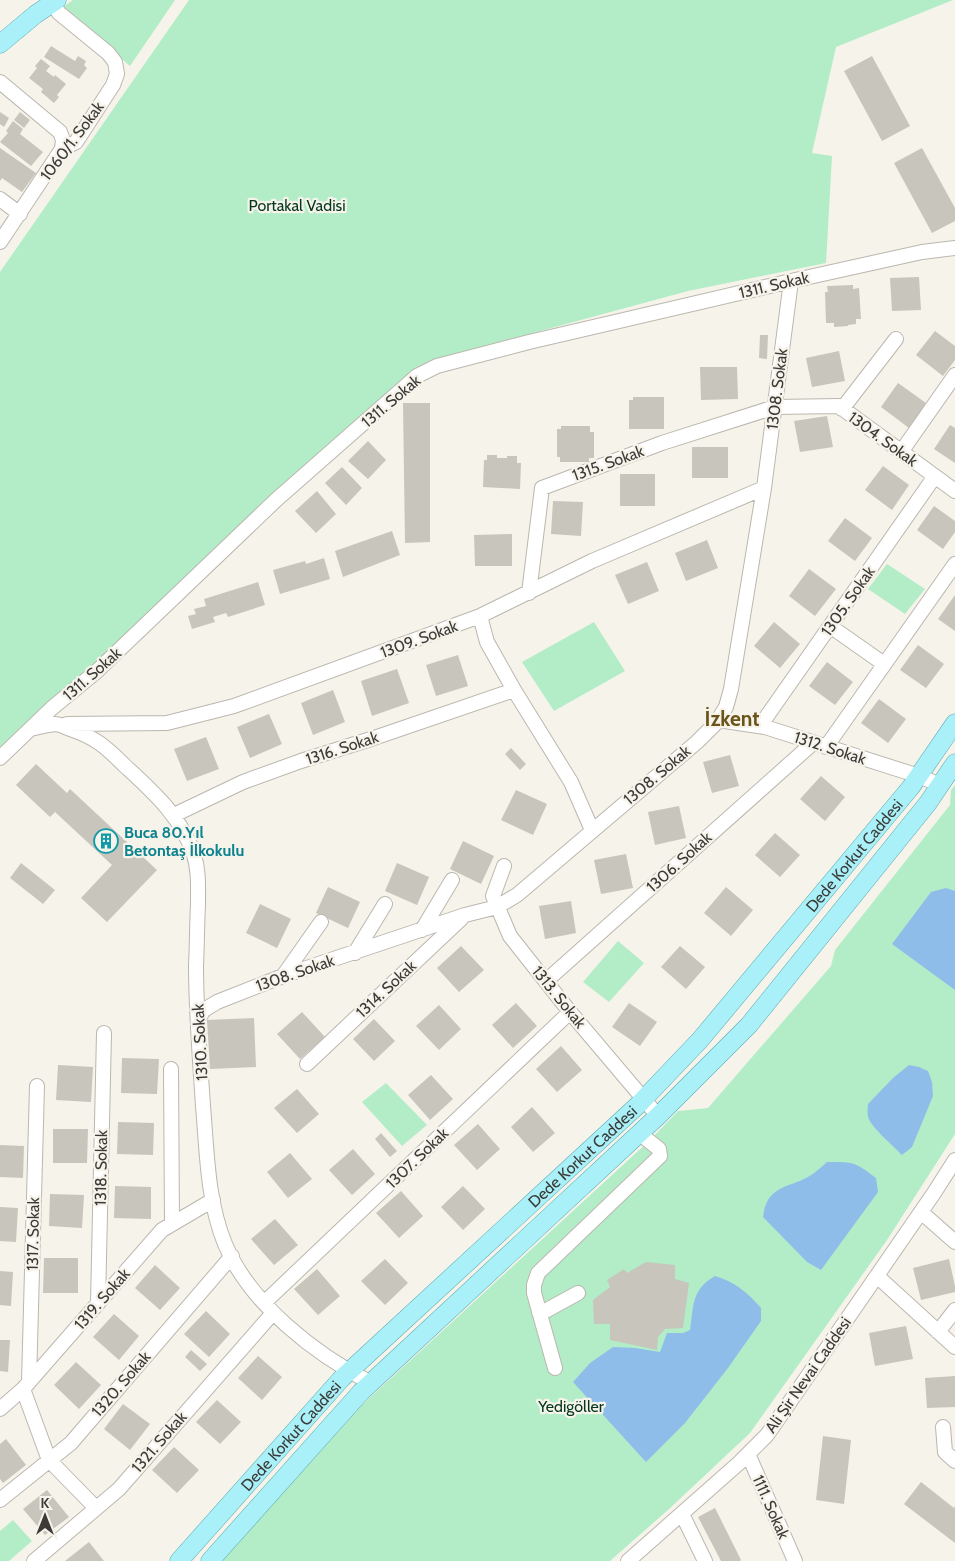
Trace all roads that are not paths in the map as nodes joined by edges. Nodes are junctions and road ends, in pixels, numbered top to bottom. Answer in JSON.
{"nodes":[{"id":1,"x":54,"y":1,"type":"edge"},
{"id":2,"x":0,"y":43,"type":"edge"},
{"id":3,"x":0,"y":82,"type":"edge"},
{"id":4,"x":62,"y":150,"type":"junction"},
{"id":5,"x":0,"y":199,"type":"edge"},
{"id":6,"x":20,"y":214,"type":"junction"},
{"id":7,"x":0,"y":242,"type":"edge"},
{"id":8,"x":955,"y":248,"type":"edge"},
{"id":9,"x":791,"y":281,"type":"junction"},
{"id":10,"x":896,"y":339,"type":"dead end"},
{"id":11,"x":955,"y":376,"type":"edge"},
{"id":12,"x":775,"y":407,"type":"junction"},
{"id":13,"x":842,"y":409,"type":"junction"},
{"id":14,"x":901,"y":452,"type":"junction"},
{"id":15,"x":936,"y":476,"type":"junction"},
{"id":16,"x":764,"y":488,"type":"junction"},
{"id":17,"x":955,"y":491,"type":"edge"},
{"id":18,"x":955,"y":564,"type":"edge"},
{"id":19,"x":529,"y":593,"type":"junction"},
{"id":20,"x":480,"y":616,"type":"junction"},
{"id":21,"x":830,"y":626,"type":"junction"},
{"id":22,"x":884,"y":664,"type":"junction"},
{"id":23,"x":514,"y":690,"type":"junction"},
{"id":24,"x":718,"y":720,"type":"junction"},
{"id":25,"x":955,"y":723,"type":"edge"},
{"id":26,"x":56,"y":724,"type":"junction"},
{"id":27,"x":760,"y":726,"type":"junction"},
{"id":28,"x":30,"y":729,"type":"junction"},
{"id":29,"x":819,"y":745,"type":"junction"},
{"id":30,"x":0,"y":758,"type":"edge"},
{"id":31,"x":955,"y":764,"type":"edge"},
{"id":32,"x":919,"y":776,"type":"junction"},
{"id":33,"x":940,"y":786,"type":"junction"},
{"id":34,"x":174,"y":815,"type":"junction"},
{"id":35,"x":592,"y":830,"type":"junction"},
{"id":36,"x":504,"y":866,"type":"dead end"},
{"id":37,"x":452,"y":880,"type":"dead end"},
{"id":38,"x":386,"y":904,"type":"dead end"},
{"id":39,"x":497,"y":907,"type":"junction"},
{"id":40,"x":466,"y":915,"type":"junction"},
{"id":41,"x":321,"y":922,"type":"dead end"},
{"id":42,"x":422,"y":930,"type":"junction"},
{"id":43,"x":355,"y":953,"type":"junction"},
{"id":44,"x":283,"y":976,"type":"junction"},
{"id":45,"x":546,"y":981,"type":"junction"},
{"id":46,"x":570,"y":1012,"type":"junction"},
{"id":47,"x":198,"y":1019,"type":"junction"},
{"id":48,"x":104,"y":1034,"type":"dead end"},
{"id":49,"x":307,"y":1064,"type":"dead end"},
{"id":50,"x":171,"y":1069,"type":"dead end"},
{"id":51,"x":37,"y":1086,"type":"dead end"},
{"id":52,"x":643,"y":1100,"type":"junction"},
{"id":53,"x":658,"y":1116,"type":"junction"},
{"id":54,"x":639,"y":1133,"type":"junction"},
{"id":55,"x":955,"y":1160,"type":"edge"},
{"id":56,"x":213,"y":1200,"type":"junction"},
{"id":57,"x":921,"y":1212,"type":"junction"},
{"id":58,"x":172,"y":1224,"type":"junction"},
{"id":59,"x":955,"y":1242,"type":"edge"},
{"id":60,"x":232,"y":1256,"type":"junction"},
{"id":61,"x":877,"y":1276,"type":"junction"},
{"id":62,"x":578,"y":1293,"type":"dead end"},
{"id":63,"x":98,"y":1303,"type":"junction"},
{"id":64,"x":268,"y":1308,"type":"junction"},
{"id":65,"x":955,"y":1310,"type":"edge"},
{"id":66,"x":540,"y":1312,"type":"junction"},
{"id":67,"x":938,"y":1332,"type":"junction"},
{"id":68,"x":955,"y":1347,"type":"edge"},
{"id":69,"x":555,"y":1368,"type":"dead end"},
{"id":70,"x":349,"y":1372,"type":"junction"},
{"id":71,"x":371,"y":1383,"type":"junction"},
{"id":72,"x":26,"y":1386,"type":"junction"},
{"id":73,"x":0,"y":1409,"type":"edge"},
{"id":74,"x":943,"y":1427,"type":"dead end"},
{"id":75,"x":748,"y":1454,"type":"junction"},
{"id":76,"x":49,"y":1460,"type":"junction"},
{"id":77,"x":955,"y":1461,"type":"edge"},
{"id":78,"x":0,"y":1500,"type":"edge"},
{"id":79,"x":96,"y":1508,"type":"junction"},
{"id":80,"x":682,"y":1514,"type":"junction"},
{"id":81,"x":34,"y":1561,"type":"edge"},
{"id":82,"x":179,"y":1561,"type":"edge"},
{"id":83,"x":210,"y":1561,"type":"edge"},
{"id":84,"x":628,"y":1561,"type":"edge"},
{"id":85,"x":705,"y":1561,"type":"edge"},
{"id":86,"x":795,"y":1561,"type":"edge"}],
"edges":[{"from":1,"to":2,"type":"main road"},
{"from":1,"to":4,"type":"street","name":"1060/1. Sokak"},
{"from":3,"to":4,"type":"street"},
{"from":4,"to":6,"type":"street","name":"1060/1. Sokak"},
{"from":5,"to":6,"type":"street"},
{"from":6,"to":7,"type":"street","name":"1060/1. Sokak"},
{"from":8,"to":9,"type":"street","name":"1311. Sokak"},
{"from":9,"to":12,"type":"street","name":"1308. Sokak"},
{"from":9,"to":28,"type":"street","name":"1311. Sokak"},
{"from":10,"to":13,"type":"street"},
{"from":11,"to":14,"type":"street"},
{"from":12,"to":13,"type":"street","name":"1304. Sokak"},
{"from":12,"to":16,"type":"street","name":"1308. Sokak"},
{"from":12,"to":19,"type":"street","name":"1315. Sokak"},
{"from":13,"to":14,"type":"street","name":"1304. Sokak"},
{"from":14,"to":15,"type":"street","name":"1304. Sokak"},
{"from":15,"to":17,"type":"street","name":"1304. Sokak"},
{"from":15,"to":21,"type":"street","name":"1305. Sokak"},
{"from":16,"to":19,"type":"street","name":"1309. Sokak"},
{"from":16,"to":24,"type":"street","name":"1308. Sokak"},
{"from":18,"to":22,"type":"street","name":"1306. Sokak"},
{"from":19,"to":20,"type":"street","name":"1309. Sokak"},
{"from":20,"to":23,"type":"street"},
{"from":20,"to":26,"type":"street","name":"1309. Sokak"},
{"from":21,"to":22,"type":"street"},
{"from":21,"to":27,"type":"street","name":"1305. Sokak"},
{"from":22,"to":29,"type":"street","name":"1306. Sokak"},
{"from":23,"to":34,"type":"street","name":"1316. Sokak"},
{"from":23,"to":35,"type":"street"},
{"from":24,"to":27,"type":"street","name":"1312. Sokak"},
{"from":24,"to":35,"type":"street","name":"1308. Sokak"},
{"from":25,"to":32,"type":"main road","name":"Dede Korkut Caddesi"},
{"from":26,"to":28,"type":"street"},
{"from":26,"to":34,"type":"street","name":"1310. Sokak"},
{"from":27,"to":29,"type":"street","name":"1312. Sokak"},
{"from":28,"to":30,"type":"street","name":"1311. Sokak"},
{"from":29,"to":32,"type":"street","name":"1312. Sokak"},
{"from":29,"to":45,"type":"street","name":"1306. Sokak"},
{"from":31,"to":33,"type":"main road","name":"Dede Korkut Caddesi"},
{"from":32,"to":33,"type":"street","name":"1312. Sokak"},
{"from":32,"to":52,"type":"main road","name":"Dede Korkut Caddesi"},
{"from":33,"to":53,"type":"main road","name":"Dede Korkut Caddesi"},
{"from":34,"to":47,"type":"street","name":"1310. Sokak"},
{"from":35,"to":39,"type":"street","name":"1308. Sokak"},
{"from":36,"to":39,"type":"street","name":"1313. Sokak"},
{"from":37,"to":42,"type":"street"},
{"from":38,"to":43,"type":"street"},
{"from":39,"to":40,"type":"street","name":"1308. Sokak"},
{"from":39,"to":45,"type":"street","name":"1313. Sokak"},
{"from":40,"to":42,"type":"street","name":"1308. Sokak"},
{"from":40,"to":49,"type":"street","name":"1314. Sokak"},
{"from":41,"to":44,"type":"street"},
{"from":42,"to":43,"type":"street","name":"1308. Sokak"},
{"from":43,"to":44,"type":"street","name":"1308. Sokak"},
{"from":44,"to":47,"type":"street","name":"1308. Sokak"},
{"from":45,"to":46,"type":"street","name":"1313. Sokak"},
{"from":46,"to":52,"type":"street","name":"1313. Sokak"},
{"from":46,"to":64,"type":"street","name":"1307. Sokak"},
{"from":47,"to":56,"type":"street","name":"1310. Sokak"},
{"from":48,"to":63,"type":"street","name":"1318. Sokak"},
{"from":50,"to":58,"type":"street"},
{"from":51,"to":72,"type":"street","name":"1317. Sokak"},
{"from":52,"to":53,"type":"street","name":"1313. Sokak"},
{"from":52,"to":70,"type":"main road","name":"Dede Korkut Caddesi"},
{"from":53,"to":54,"type":"main road","name":"Dede Korkut Caddesi"},
{"from":54,"to":66,"type":"street"},
{"from":54,"to":71,"type":"main road","name":"Dede Korkut Caddesi"},
{"from":55,"to":57,"type":"street","name":"Ali Şir Nevai Caddesi"},
{"from":56,"to":58,"type":"street","name":"1319. Sokak"},
{"from":56,"to":60,"type":"street","name":"1310. Sokak"},
{"from":57,"to":59,"type":"street"},
{"from":57,"to":61,"type":"street","name":"Ali Şir Nevai Caddesi"},
{"from":58,"to":63,"type":"street","name":"1319. Sokak"},
{"from":60,"to":64,"type":"street","name":"1310. Sokak"},
{"from":60,"to":76,"type":"street","name":"1320. Sokak"},
{"from":61,"to":67,"type":"street"},
{"from":61,"to":75,"type":"street","name":"Ali Şir Nevai Caddesi"},
{"from":62,"to":66,"type":"street"},
{"from":63,"to":72,"type":"street","name":"1319. Sokak"},
{"from":64,"to":70,"type":"street","name":"1310. Sokak"},
{"from":64,"to":79,"type":"street","name":"1321. Sokak"},
{"from":65,"to":67,"type":"street"},
{"from":66,"to":69,"type":"street"},
{"from":67,"to":68,"type":"street"},
{"from":70,"to":71,"type":"street","name":"1310. Sokak"},
{"from":70,"to":82,"type":"main road","name":"Dede Korkut Caddesi"},
{"from":71,"to":83,"type":"main road","name":"Dede Korkut Caddesi"},
{"from":72,"to":73,"type":"street","name":"1319. Sokak"},
{"from":72,"to":76,"type":"street"},
{"from":74,"to":77,"type":"street"},
{"from":75,"to":80,"type":"street","name":"Ali Şir Nevai Caddesi"},
{"from":75,"to":86,"type":"street","name":"1111. Sokak"},
{"from":76,"to":78,"type":"street","name":"1320. Sokak"},
{"from":76,"to":79,"type":"street"},
{"from":79,"to":81,"type":"street","name":"1321. Sokak"},
{"from":80,"to":84,"type":"street","name":"Ali Şir Nevai Caddesi"},
{"from":80,"to":85,"type":"street"}]}
